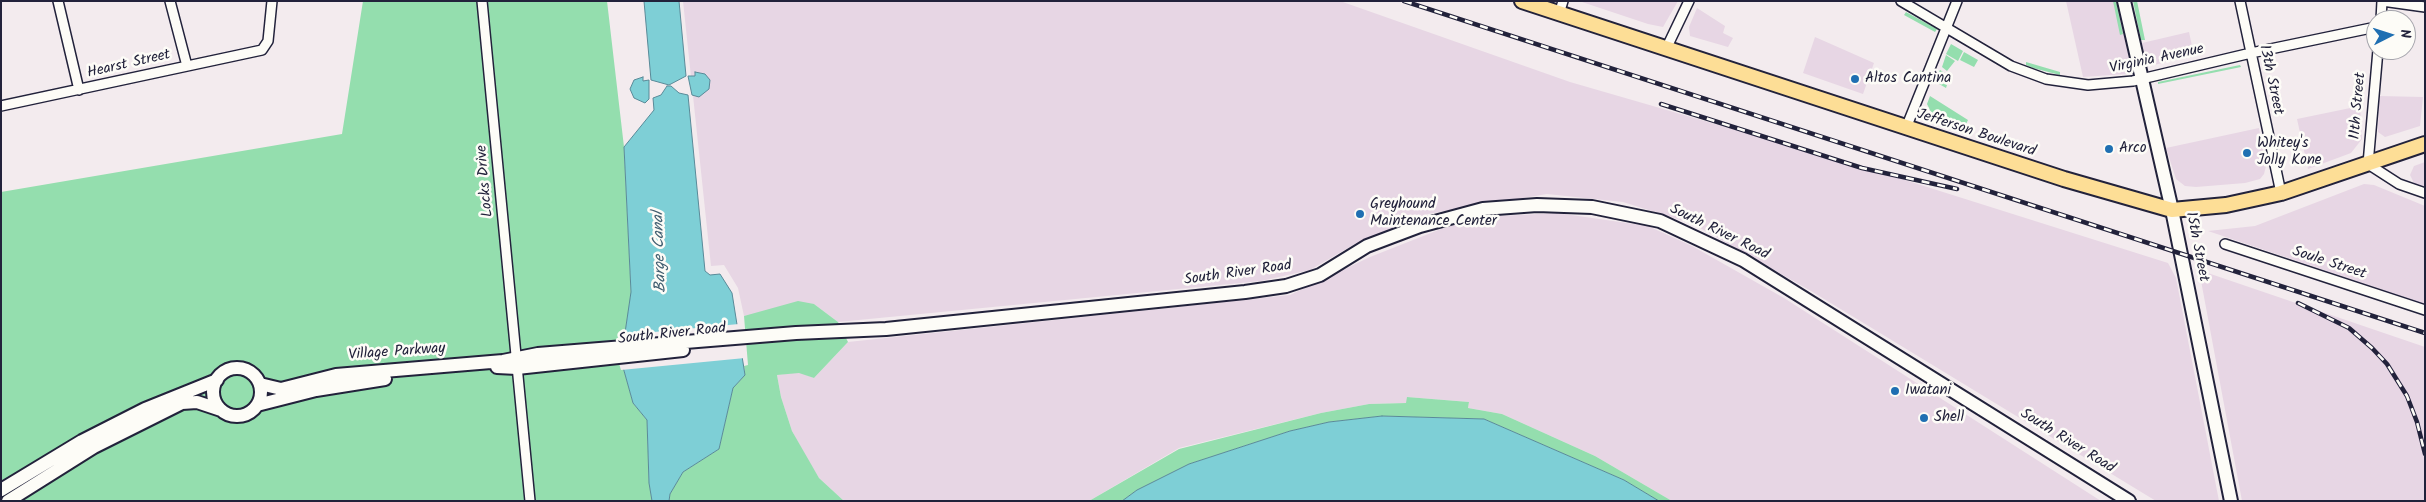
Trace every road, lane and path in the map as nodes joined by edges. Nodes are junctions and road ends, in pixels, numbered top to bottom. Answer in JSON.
{"nodes":[{"id":1,"x":58,"y":1,"type":"edge"},
{"id":2,"x":170,"y":1,"type":"edge"},
{"id":3,"x":272,"y":1,"type":"edge"},
{"id":4,"x":482,"y":1,"type":"edge"},
{"id":5,"x":1522,"y":1,"type":"edge"},
{"id":6,"x":1689,"y":1,"type":"edge"},
{"id":7,"x":1902,"y":1,"type":"edge"},
{"id":8,"x":1957,"y":1,"type":"edge"},
{"id":9,"x":2124,"y":1,"type":"edge"},
{"id":10,"x":2240,"y":1,"type":"edge"},
{"id":11,"x":2382,"y":1,"type":"edge"},
{"id":12,"x":2425,"y":7,"type":"edge"},
{"id":13,"x":1561,"y":8,"type":"edge"},
{"id":14,"x":1947,"y":28,"type":"junction"},
{"id":15,"x":2366,"y":29,"type":"edge"},
{"id":16,"x":1666,"y":49,"type":"junction"},
{"id":17,"x":2251,"y":53,"type":"junction"},
{"id":18,"x":2377,"y":60,"type":"edge"},
{"id":19,"x":187,"y":66,"type":"junction"},
{"id":20,"x":2141,"y":79,"type":"junction"},
{"id":21,"x":79,"y":90,"type":"junction"},
{"id":22,"x":1,"y":106,"type":"edge"},
{"id":23,"x":1906,"y":128,"type":"junction"},
{"id":24,"x":2425,"y":144,"type":"edge"},
{"id":25,"x":2368,"y":164,"type":"junction"},
{"id":26,"x":2281,"y":192,"type":"junction"},
{"id":27,"x":2425,"y":194,"type":"edge"},
{"id":28,"x":2172,"y":210,"type":"junction"},
{"id":29,"x":2225,"y":244,"type":"dead end"},
{"id":30,"x":2425,"y":310,"type":"edge"},
{"id":31,"x":517,"y":363,"type":"junction"},
{"id":32,"x":217,"y":380,"type":"junction"},
{"id":33,"x":260,"y":384,"type":"junction"},
{"id":34,"x":257,"y":405,"type":"junction"},
{"id":35,"x":221,"y":410,"type":"junction"},
{"id":36,"x":1,"y":490,"type":"edge"},
{"id":37,"x":8,"y":501,"type":"edge"},
{"id":38,"x":530,"y":501,"type":"edge"},
{"id":39,"x":2129,"y":501,"type":"edge"},
{"id":40,"x":2231,"y":501,"type":"edge"}],
"edges":[{"from":1,"to":21,"type":"street"},
{"from":2,"to":19,"type":"street"},
{"from":3,"to":19,"type":"street","name":"Hearst Street"},
{"from":4,"to":31,"type":"street","name":"Locks Drive"},
{"from":5,"to":13,"type":"main road","name":"Jefferson Boulevard"},
{"from":6,"to":16,"type":"street"},
{"from":7,"to":14,"type":"street","name":"Virginia Avenue"},
{"from":8,"to":14,"type":"street"},
{"from":9,"to":20,"type":"street","name":"15th Street"},
{"from":10,"to":17,"type":"street","name":"13th Street"},
{"from":11,"to":12,"type":"street"},
{"from":13,"to":16,"type":"main road","name":"Jefferson Boulevard"},
{"from":14,"to":20,"type":"street","name":"Virginia Avenue"},
{"from":14,"to":23,"type":"street"},
{"from":15,"to":17,"type":"street","name":"Virginia Avenue"},
{"from":16,"to":23,"type":"main road","name":"Jefferson Boulevard"},
{"from":17,"to":20,"type":"street","name":"Virginia Avenue"},
{"from":17,"to":26,"type":"street","name":"13th Street"},
{"from":18,"to":25,"type":"street","name":"11th Street"},
{"from":19,"to":21,"type":"street","name":"Hearst Street"},
{"from":20,"to":28,"type":"street","name":"15th Street"},
{"from":21,"to":22,"type":"street","name":"Hearst Street"},
{"from":23,"to":28,"type":"main road","name":"Jefferson Boulevard"},
{"from":24,"to":25,"type":"main road","name":"Jefferson Boulevard"},
{"from":25,"to":26,"type":"main road","name":"Jefferson Boulevard"},
{"from":25,"to":27,"type":"street"},
{"from":26,"to":28,"type":"main road","name":"Jefferson Boulevard"},
{"from":28,"to":40,"type":"street","name":"15th Street"},
{"from":29,"to":30,"type":"street","name":"Soule Street"},
{"from":31,"to":33,"type":"street","name":"Village Parkway"},
{"from":31,"to":34,"type":"street","name":"Village Parkway"},
{"from":31,"to":38,"type":"street"},
{"from":31,"to":39,"type":"street","name":"South River Road"},
{"from":32,"to":33,"type":"street"},
{"from":32,"to":35,"type":"street"},
{"from":32,"to":36,"type":"street"},
{"from":33,"to":34,"type":"street"},
{"from":34,"to":35,"type":"street"},
{"from":35,"to":37,"type":"street"}]}
